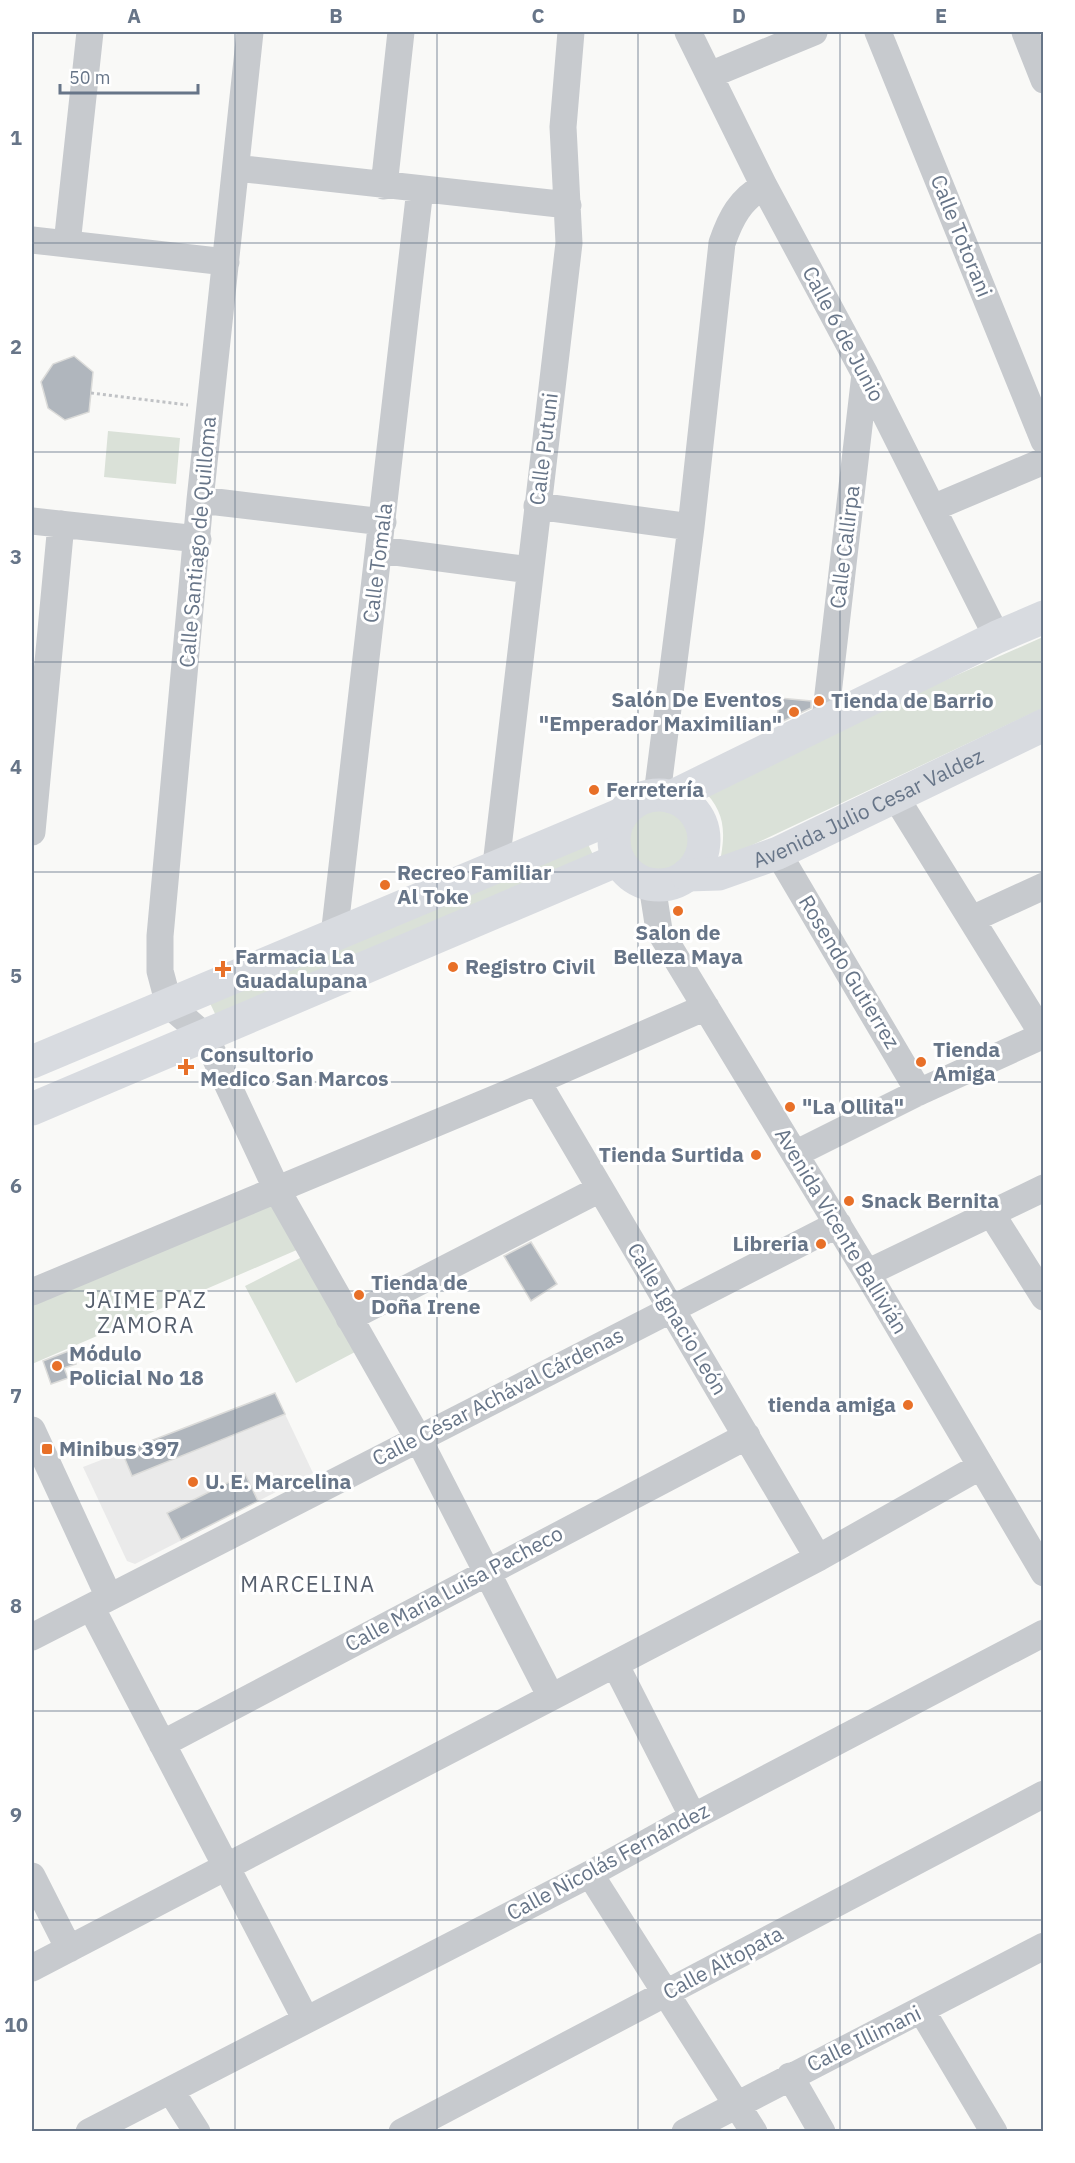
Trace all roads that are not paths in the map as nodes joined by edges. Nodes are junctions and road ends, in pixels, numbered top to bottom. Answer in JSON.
{"nodes":[{"id":1,"x":90,"y":32,"type":"edge"},
{"id":2,"x":250,"y":32,"type":"edge"},
{"id":3,"x":401,"y":32,"type":"edge"},
{"id":4,"x":571,"y":32,"type":"edge"},
{"id":5,"x":688,"y":32,"type":"edge"},
{"id":6,"x":814,"y":32,"type":"edge"},
{"id":7,"x":878,"y":32,"type":"edge"},
{"id":8,"x":1025,"y":32,"type":"edge"},
{"id":9,"x":710,"y":75,"type":"junction"},
{"id":10,"x":1044,"y":80,"type":"edge"},
{"id":11,"x":236,"y":168,"type":"junction"},
{"id":12,"x":384,"y":186,"type":"junction"},
{"id":13,"x":764,"y":186,"type":"junction"},
{"id":14,"x":420,"y":189,"type":"junction"},
{"id":15,"x":568,"y":205,"type":"junction"},
{"id":16,"x":32,"y":240,"type":"edge"},
{"id":17,"x":67,"y":244,"type":"junction"},
{"id":18,"x":226,"y":262,"type":"junction"},
{"id":19,"x":865,"y":374,"type":"junction"},
{"id":20,"x":1044,"y":441,"type":"edge"},
{"id":21,"x":1044,"y":461,"type":"edge"},
{"id":22,"x":200,"y":500,"type":"junction"},
{"id":23,"x":537,"y":506,"type":"junction"},
{"id":24,"x":933,"y":508,"type":"junction"},
{"id":25,"x":32,"y":521,"type":"edge"},
{"id":26,"x":383,"y":522,"type":"junction"},
{"id":27,"x":61,"y":524,"type":"junction"},
{"id":28,"x":691,"y":527,"type":"junction"},
{"id":29,"x":198,"y":539,"type":"junction"},
{"id":30,"x":380,"y":550,"type":"junction"},
{"id":31,"x":530,"y":570,"type":"junction"},
{"id":32,"x":1044,"y":617,"type":"edge"},
{"id":33,"x":997,"y":637,"type":"junction"},
{"id":34,"x":825,"y":720,"type":"junction"},
{"id":35,"x":1044,"y":725,"type":"edge"},
{"id":36,"x":664,"y":796,"type":"junction"},
{"id":37,"x":895,"y":796,"type":"junction"},
{"id":38,"x":622,"y":814,"type":"junction"},
{"id":39,"x":32,"y":832,"type":"edge"},
{"id":40,"x":778,"y":853,"type":"junction"},
{"id":41,"x":618,"y":860,"type":"junction"},
{"id":42,"x":496,"y":865,"type":"junction"},
{"id":43,"x":687,"y":875,"type":"junction"},
{"id":44,"x":652,"y":885,"type":"junction"},
{"id":45,"x":1044,"y":886,"type":"edge"},
{"id":46,"x":972,"y":919,"type":"junction"},
{"id":47,"x":334,"y":936,"type":"junction"},
{"id":48,"x":169,"y":1005,"type":"junction"},
{"id":49,"x":706,"y":1007,"type":"junction"},
{"id":50,"x":1043,"y":1035,"type":"edge"},
{"id":51,"x":206,"y":1036,"type":"junction"},
{"id":52,"x":32,"y":1062,"type":"edge"},
{"id":53,"x":537,"y":1081,"type":"junction"},
{"id":54,"x":920,"y":1092,"type":"junction"},
{"id":55,"x":32,"y":1109,"type":"edge"},
{"id":56,"x":795,"y":1154,"type":"junction"},
{"id":57,"x":1044,"y":1188,"type":"edge"},
{"id":58,"x":600,"y":1189,"type":"junction"},
{"id":59,"x":277,"y":1190,"type":"junction"},
{"id":60,"x":991,"y":1213,"type":"junction"},
{"id":61,"x":838,"y":1224,"type":"junction"},
{"id":62,"x":867,"y":1273,"type":"junction"},
{"id":63,"x":32,"y":1292,"type":"edge"},
{"id":64,"x":1044,"y":1297,"type":"edge"},
{"id":65,"x":671,"y":1310,"type":"junction"},
{"id":66,"x":349,"y":1318,"type":"junction"},
{"id":67,"x":32,"y":1430,"type":"edge"},
{"id":68,"x":747,"y":1436,"type":"junction"},
{"id":69,"x":418,"y":1438,"type":"junction"},
{"id":70,"x":981,"y":1466,"type":"junction"},
{"id":71,"x":818,"y":1557,"type":"junction"},
{"id":72,"x":486,"y":1571,"type":"junction"},
{"id":73,"x":1044,"y":1573,"type":"edge"},
{"id":74,"x":100,"y":1602,"type":"junction"},
{"id":75,"x":1044,"y":1633,"type":"edge"},
{"id":76,"x":32,"y":1637,"type":"edge"},
{"id":77,"x":615,"y":1664,"type":"junction"},
{"id":78,"x":551,"y":1697,"type":"junction"},
{"id":79,"x":162,"y":1744,"type":"junction"},
{"id":80,"x":1044,"y":1794,"type":"edge"},
{"id":81,"x":693,"y":1817,"type":"junction"},
{"id":82,"x":225,"y":1865,"type":"junction"},
{"id":83,"x":590,"y":1874,"type":"junction"},
{"id":84,"x":32,"y":1876,"type":"edge"},
{"id":85,"x":1044,"y":1947,"type":"edge"},
{"id":86,"x":69,"y":1949,"type":"junction"},
{"id":87,"x":32,"y":1968,"type":"edge"},
{"id":88,"x":665,"y":1993,"type":"junction"},
{"id":89,"x":922,"y":2011,"type":"junction"},
{"id":90,"x":305,"y":2018,"type":"junction"},
{"id":91,"x":790,"y":2076,"type":"junction"},
{"id":92,"x":171,"y":2091,"type":"junction"},
{"id":93,"x":737,"y":2103,"type":"junction"},
{"id":94,"x":89,"y":2132,"type":"edge"},
{"id":95,"x":197,"y":2132,"type":"edge"},
{"id":96,"x":402,"y":2132,"type":"edge"},
{"id":97,"x":685,"y":2132,"type":"edge"},
{"id":98,"x":754,"y":2132,"type":"edge"},
{"id":99,"x":822,"y":2132,"type":"edge"},
{"id":100,"x":994,"y":2132,"type":"edge"}],
"edges":[{"from":1,"to":17,"type":"street"},
{"from":2,"to":11,"type":"street","name":"Calle Santiago de Quilloma"},
{"from":3,"to":12,"type":"street"},
{"from":4,"to":15,"type":"street","name":"Calle Putuni"},
{"from":5,"to":9,"type":"street","name":"Calle 6 de Junio"},
{"from":6,"to":9,"type":"street"},
{"from":7,"to":20,"type":"street","name":"Calle Totorani"},
{"from":8,"to":10,"type":"street"},
{"from":9,"to":13,"type":"street","name":"Calle 6 de Junio"},
{"from":11,"to":12,"type":"street"},
{"from":11,"to":18,"type":"street","name":"Calle Santiago de Quilloma"},
{"from":12,"to":14,"type":"street"},
{"from":13,"to":19,"type":"street","name":"Calle 6 de Junio"},
{"from":13,"to":28,"type":"street"},
{"from":14,"to":15,"type":"street"},
{"from":14,"to":26,"type":"street","name":"Calle Tomala"},
{"from":15,"to":23,"type":"street","name":"Calle Putuni"},
{"from":16,"to":17,"type":"street"},
{"from":17,"to":18,"type":"street"},
{"from":18,"to":22,"type":"street","name":"Calle Santiago de Quilloma"},
{"from":19,"to":24,"type":"street","name":"Calle 6 de Junio"},
{"from":19,"to":34,"type":"street","name":"Calle Callirpa"},
{"from":21,"to":24,"type":"street"},
{"from":22,"to":26,"type":"street"},
{"from":22,"to":29,"type":"street","name":"Calle Santiago de Quilloma"},
{"from":23,"to":28,"type":"street"},
{"from":23,"to":31,"type":"street","name":"Calle Putuni"},
{"from":24,"to":33,"type":"street","name":"Calle 6 de Junio"},
{"from":25,"to":27,"type":"street"},
{"from":26,"to":30,"type":"street","name":"Calle Tomala"},
{"from":27,"to":29,"type":"street"},
{"from":27,"to":39,"type":"street"},
{"from":28,"to":36,"type":"street"},
{"from":29,"to":48,"type":"street","name":"Calle Santiago de Quilloma"},
{"from":30,"to":31,"type":"street"},
{"from":30,"to":47,"type":"street","name":"Calle Tomala"},
{"from":31,"to":42,"type":"street","name":"Calle Putuni"},
{"from":32,"to":33,"type":"main road"},
{"from":33,"to":34,"type":"main road"},
{"from":34,"to":36,"type":"main road"},
{"from":35,"to":37,"type":"main road","name":"Avenida Julio Cesar Valdez"},
{"from":36,"to":38,"type":"main road"},
{"from":36,"to":43,"type":"main road"},
{"from":37,"to":40,"type":"main road","name":"Avenida Julio Cesar Valdez"},
{"from":37,"to":46,"type":"street"},
{"from":38,"to":41,"type":"main road"},
{"from":38,"to":42,"type":"main road"},
{"from":40,"to":43,"type":"main road","name":"Avenida Julio Cesar Valdez"},
{"from":40,"to":54,"type":"street","name":"Rosendo Gutierrez"},
{"from":41,"to":44,"type":"main road"},
{"from":41,"to":51,"type":"main road"},
{"from":42,"to":47,"type":"main road"},
{"from":43,"to":44,"type":"main road"},
{"from":44,"to":49,"type":"street","name":"Avenida Vicente Ballivián"},
{"from":45,"to":46,"type":"street"},
{"from":46,"to":50,"type":"street"},
{"from":47,"to":48,"type":"main road"},
{"from":48,"to":51,"type":"street"},
{"from":48,"to":52,"type":"main road"},
{"from":49,"to":53,"type":"street"},
{"from":49,"to":56,"type":"street","name":"Avenida Vicente Ballivián"},
{"from":50,"to":54,"type":"street"},
{"from":51,"to":55,"type":"main road"},
{"from":51,"to":59,"type":"street"},
{"from":53,"to":58,"type":"street","name":"Calle Ignacio León"},
{"from":53,"to":59,"type":"street"},
{"from":54,"to":56,"type":"street"},
{"from":56,"to":61,"type":"street","name":"Avenida Vicente Ballivián"},
{"from":57,"to":60,"type":"street"},
{"from":58,"to":65,"type":"street","name":"Calle Ignacio León"},
{"from":58,"to":66,"type":"street"},
{"from":59,"to":63,"type":"street"},
{"from":59,"to":66,"type":"street"},
{"from":60,"to":62,"type":"street"},
{"from":60,"to":64,"type":"street"},
{"from":61,"to":62,"type":"street","name":"Avenida Vicente Ballivián"},
{"from":61,"to":65,"type":"street","name":"Calle César Achával Cárdenas"},
{"from":62,"to":70,"type":"street","name":"Avenida Vicente Ballivián"},
{"from":65,"to":68,"type":"street","name":"Calle Ignacio León"},
{"from":65,"to":69,"type":"street","name":"Calle César Achával Cárdenas"},
{"from":66,"to":69,"type":"street"},
{"from":67,"to":74,"type":"street"},
{"from":68,"to":71,"type":"street","name":"Calle Ignacio León"},
{"from":68,"to":72,"type":"street","name":"Calle Maria Luisa Pacheco"},
{"from":69,"to":72,"type":"street"},
{"from":69,"to":74,"type":"street","name":"Calle César Achával Cárdenas"},
{"from":70,"to":71,"type":"street"},
{"from":70,"to":73,"type":"street","name":"Avenida Vicente Ballivián"},
{"from":71,"to":77,"type":"street"},
{"from":72,"to":78,"type":"street"},
{"from":72,"to":79,"type":"street","name":"Calle Maria Luisa Pacheco"},
{"from":74,"to":76,"type":"street","name":"Calle César Achával Cárdenas"},
{"from":74,"to":79,"type":"street"},
{"from":75,"to":81,"type":"street","name":"Calle Nicolás Fernández"},
{"from":77,"to":78,"type":"street"},
{"from":77,"to":81,"type":"street"},
{"from":78,"to":82,"type":"street"},
{"from":79,"to":82,"type":"street"},
{"from":80,"to":88,"type":"street","name":"Calle Altopata"},
{"from":81,"to":83,"type":"street","name":"Calle Nicolás Fernández"},
{"from":82,"to":86,"type":"street"},
{"from":82,"to":90,"type":"street"},
{"from":83,"to":88,"type":"street"},
{"from":83,"to":90,"type":"street","name":"Calle Nicolás Fernández"},
{"from":84,"to":86,"type":"street"},
{"from":85,"to":89,"type":"street","name":"Calle Illimani"},
{"from":86,"to":87,"type":"street"},
{"from":88,"to":93,"type":"street"},
{"from":88,"to":96,"type":"street","name":"Calle Altopata"},
{"from":89,"to":91,"type":"street","name":"Calle Illimani"},
{"from":89,"to":100,"type":"street"},
{"from":90,"to":92,"type":"street","name":"Calle Nicolás Fernández"},
{"from":91,"to":93,"type":"street","name":"Calle Illimani"},
{"from":91,"to":99,"type":"street"},
{"from":92,"to":94,"type":"street","name":"Calle Nicolás Fernández"},
{"from":92,"to":95,"type":"street"},
{"from":93,"to":97,"type":"street","name":"Calle Illimani"},
{"from":93,"to":98,"type":"street"}]}
